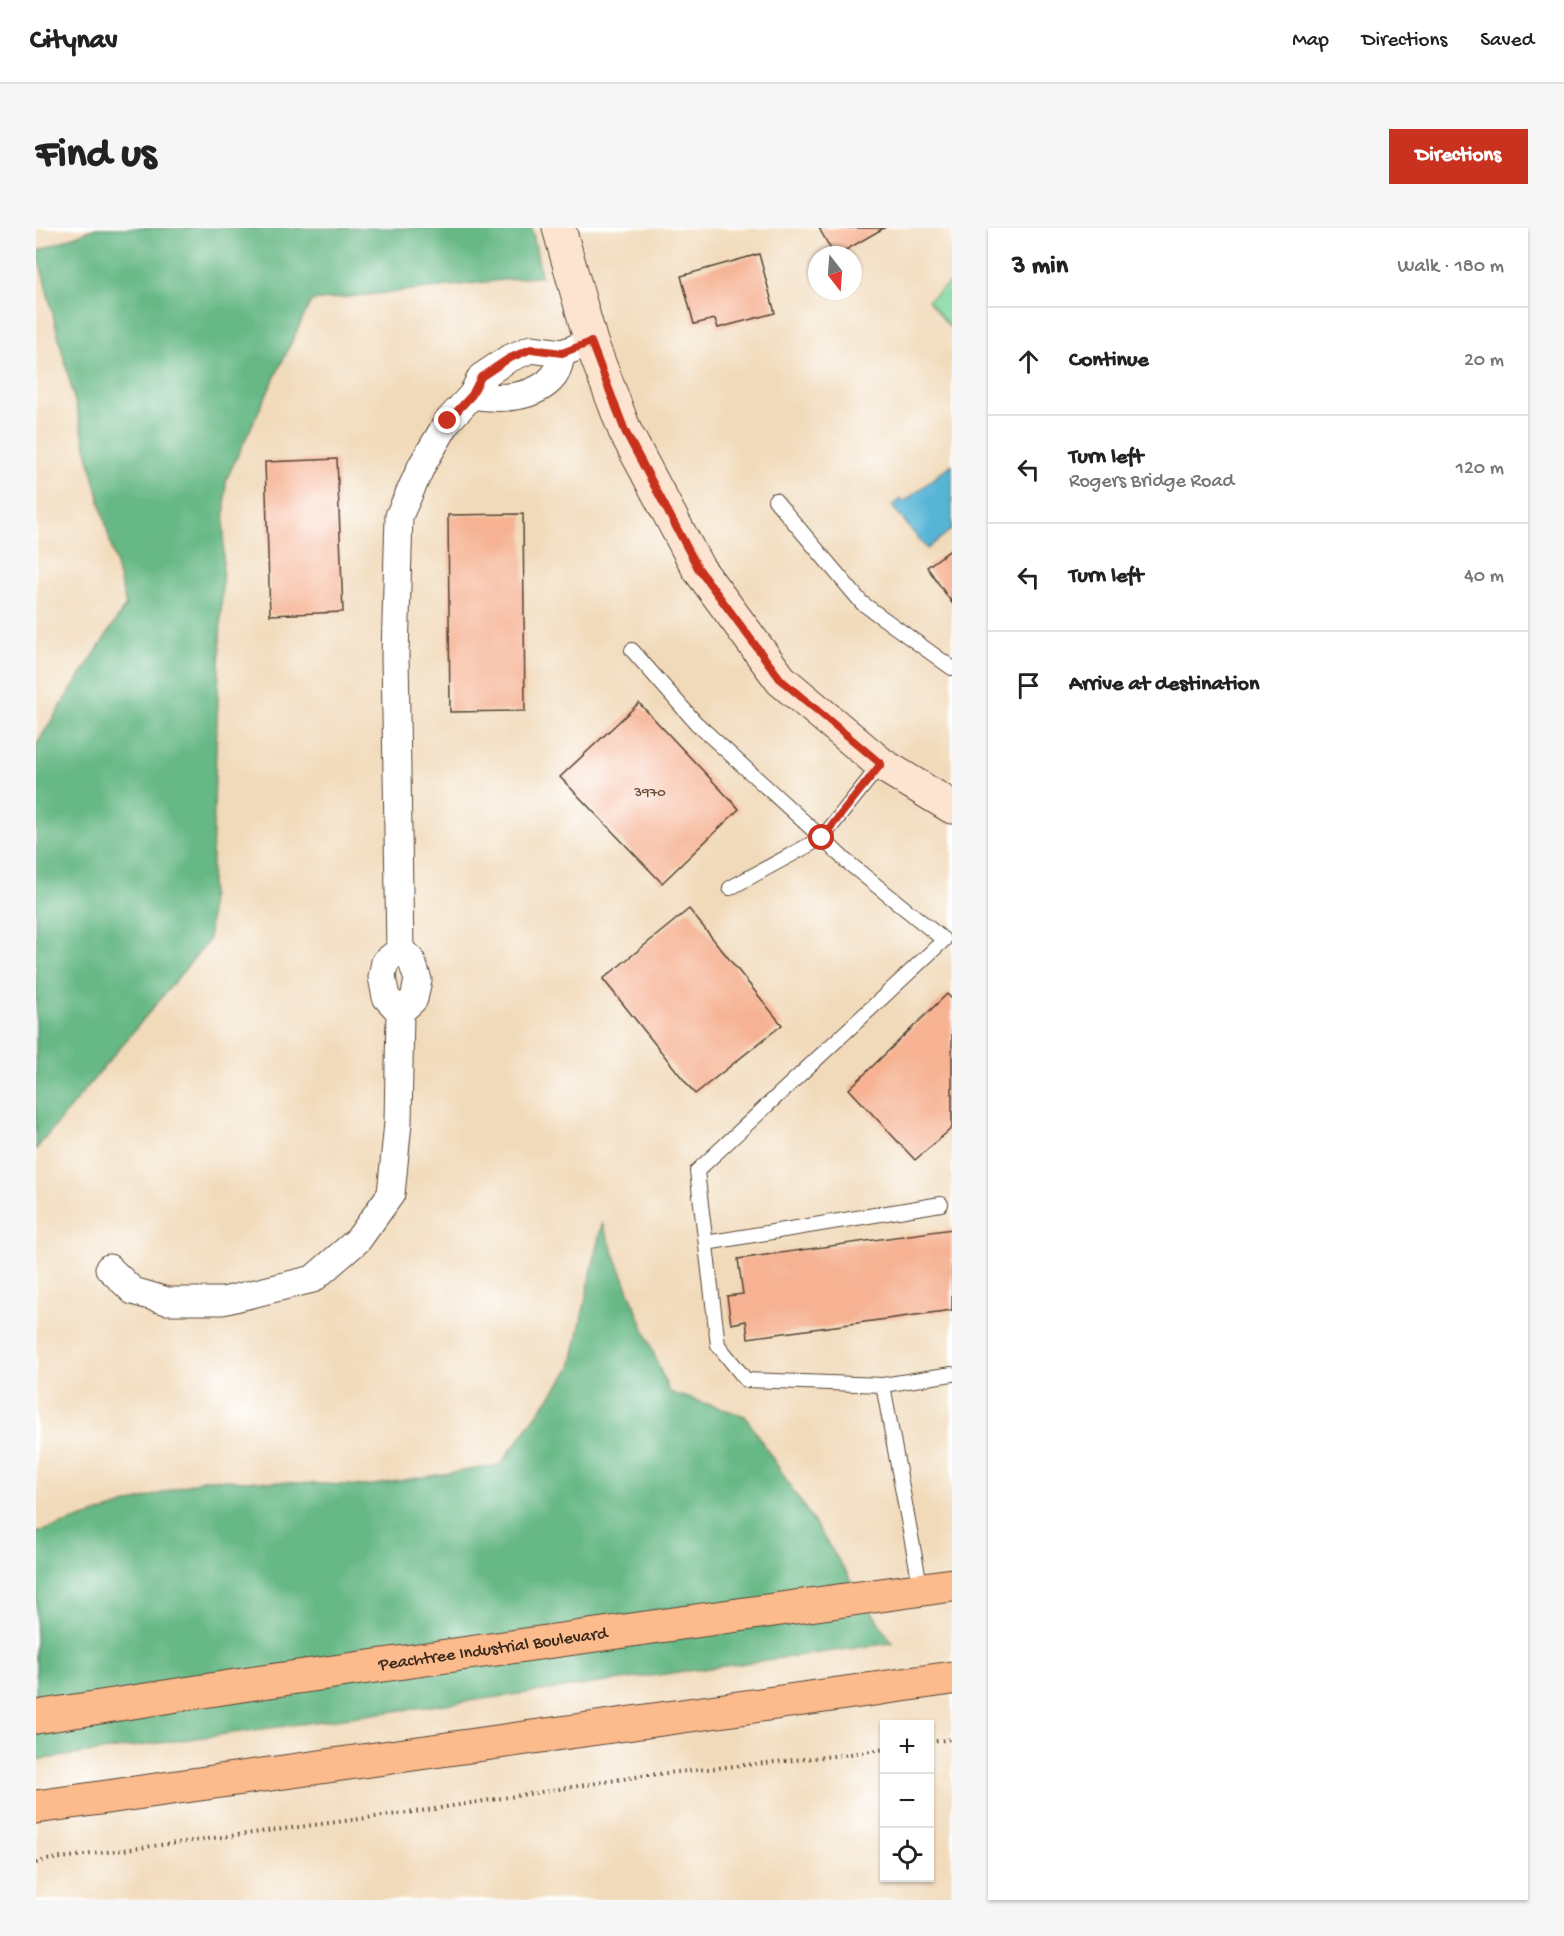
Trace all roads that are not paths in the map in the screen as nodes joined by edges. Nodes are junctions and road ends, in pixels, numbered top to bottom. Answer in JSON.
{"nodes":[{"id":1,"x":559,"y":228,"type":"edge"},
{"id":2,"x":576,"y":348,"type":"junction"},
{"id":3,"x":508,"y":359,"type":"junction"},
{"id":4,"x":519,"y":394,"type":"junction"},
{"id":5,"x":472,"y":395,"type":"junction"},
{"id":6,"x":775,"y":500,"type":"dead end"},
{"id":7,"x":632,"y":650,"type":"dead end"},
{"id":8,"x":952,"y":668,"type":"edge"},
{"id":9,"x":881,"y":764,"type":"junction"},
{"id":10,"x":952,"y":807,"type":"edge"},
{"id":11,"x":822,"y":838,"type":"junction"},
{"id":12,"x":730,"y":888,"type":"dead end"},
{"id":13,"x":948,"y":943,"type":"edge"},
{"id":14,"x":940,"y":1204,"type":"dead end"},
{"id":15,"x":706,"y":1243,"type":"junction"},
{"id":16,"x":109,"y":1268,"type":"dead end"},
{"id":17,"x":952,"y":1374,"type":"edge"},
{"id":18,"x":883,"y":1385,"type":"junction"},
{"id":19,"x":937,"y":1588,"type":"edge"},
{"id":20,"x":952,"y":1678,"type":"edge"},
{"id":21,"x":36,"y":1717,"type":"edge"},
{"id":22,"x":36,"y":1808,"type":"edge"}],
"edges":[{"from":1,"to":2,"type":"street"},
{"from":2,"to":3,"type":"street"},
{"from":2,"to":4,"type":"street"},
{"from":2,"to":9,"type":"street"},
{"from":3,"to":4,"type":"street"},
{"from":3,"to":5,"type":"street"},
{"from":4,"to":5,"type":"street"},
{"from":5,"to":16,"type":"street"},
{"from":6,"to":8,"type":"lane"},
{"from":7,"to":11,"type":"lane"},
{"from":9,"to":10,"type":"street"},
{"from":9,"to":11,"type":"lane"},
{"from":11,"to":12,"type":"lane"},
{"from":11,"to":13,"type":"lane"},
{"from":13,"to":15,"type":"lane"},
{"from":14,"to":15,"type":"lane"},
{"from":15,"to":18,"type":"lane"},
{"from":17,"to":18,"type":"lane"},
{"from":18,"to":19,"type":"lane"},
{"from":19,"to":21,"type":"highway","name":"Peachtree Industrial Boulevard"},
{"from":20,"to":22,"type":"highway"}]}
